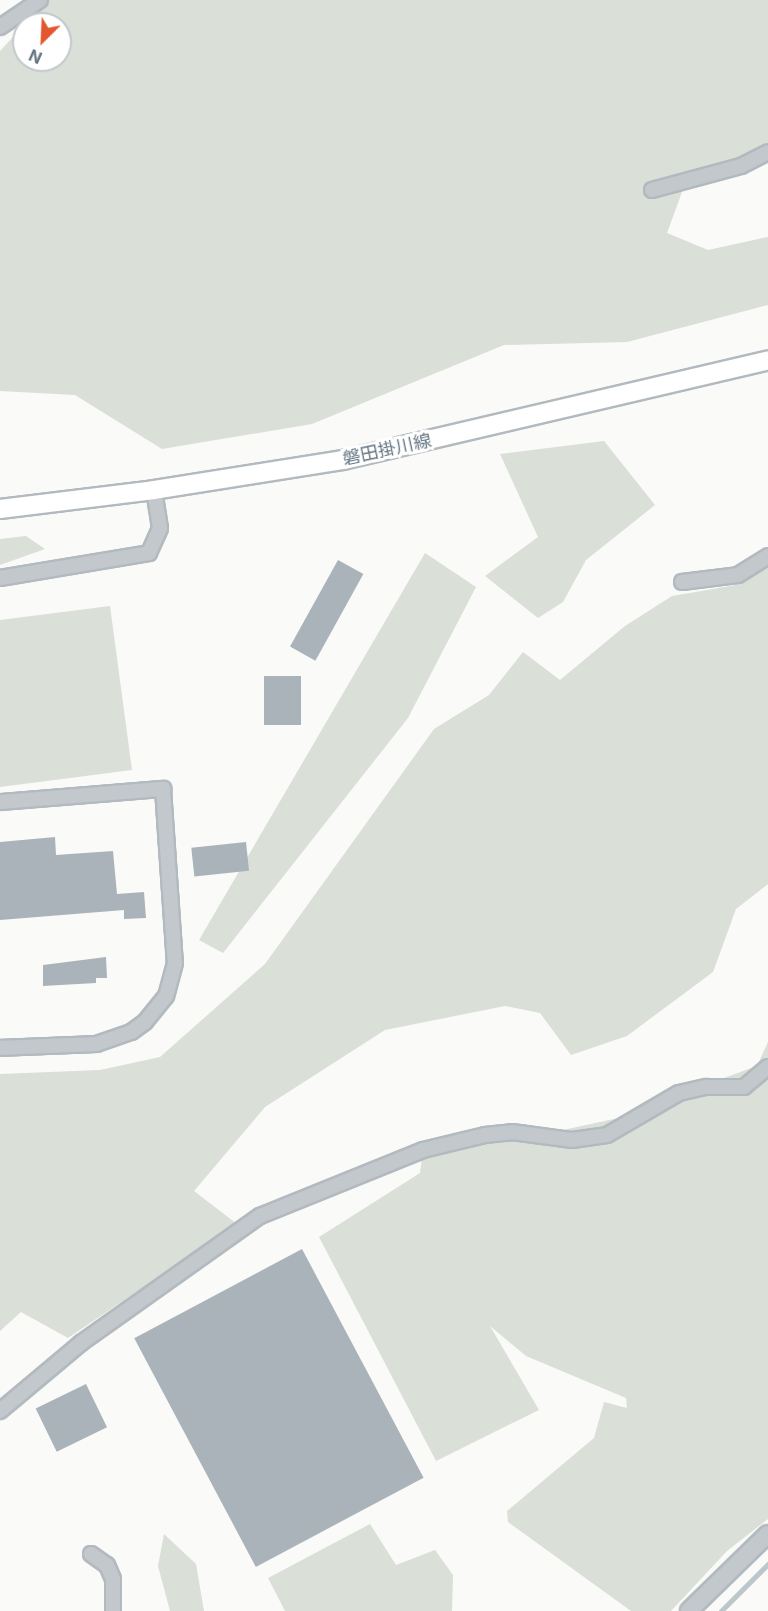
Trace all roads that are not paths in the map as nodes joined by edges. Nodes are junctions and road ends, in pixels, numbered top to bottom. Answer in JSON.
{"nodes":[{"id":1,"x":40,"y":0,"type":"edge"},
{"id":2,"x":0,"y":27,"type":"edge"},
{"id":3,"x":768,"y":152,"type":"edge"},
{"id":4,"x":652,"y":190,"type":"dead end"},
{"id":5,"x":768,"y":360,"type":"edge"},
{"id":6,"x":154,"y":490,"type":"junction"},
{"id":7,"x":0,"y":509,"type":"edge"},
{"id":8,"x":768,"y":556,"type":"edge"},
{"id":9,"x":0,"y":578,"type":"edge"},
{"id":10,"x":682,"y":582,"type":"dead end"},
{"id":11,"x":0,"y":802,"type":"edge"},
{"id":12,"x":0,"y":1048,"type":"edge"},
{"id":13,"x":768,"y":1067,"type":"edge"},
{"id":14,"x":0,"y":1411,"type":"edge"},
{"id":15,"x":768,"y":1534,"type":"edge"},
{"id":16,"x":91,"y":1554,"type":"dead end"},
{"id":17,"x":113,"y":1611,"type":"edge"},
{"id":18,"x":689,"y":1611,"type":"edge"}],
"edges":[{"from":1,"to":2,"type":"street"},
{"from":3,"to":4,"type":"street"},
{"from":5,"to":6,"type":"main road","name":"磐田掛川線"},
{"from":6,"to":7,"type":"main road","name":"磐田掛川線"},
{"from":6,"to":9,"type":"street"},
{"from":8,"to":10,"type":"street"},
{"from":11,"to":12,"type":"street"},
{"from":13,"to":14,"type":"street"},
{"from":15,"to":18,"type":"street"},
{"from":16,"to":17,"type":"street"}]}
